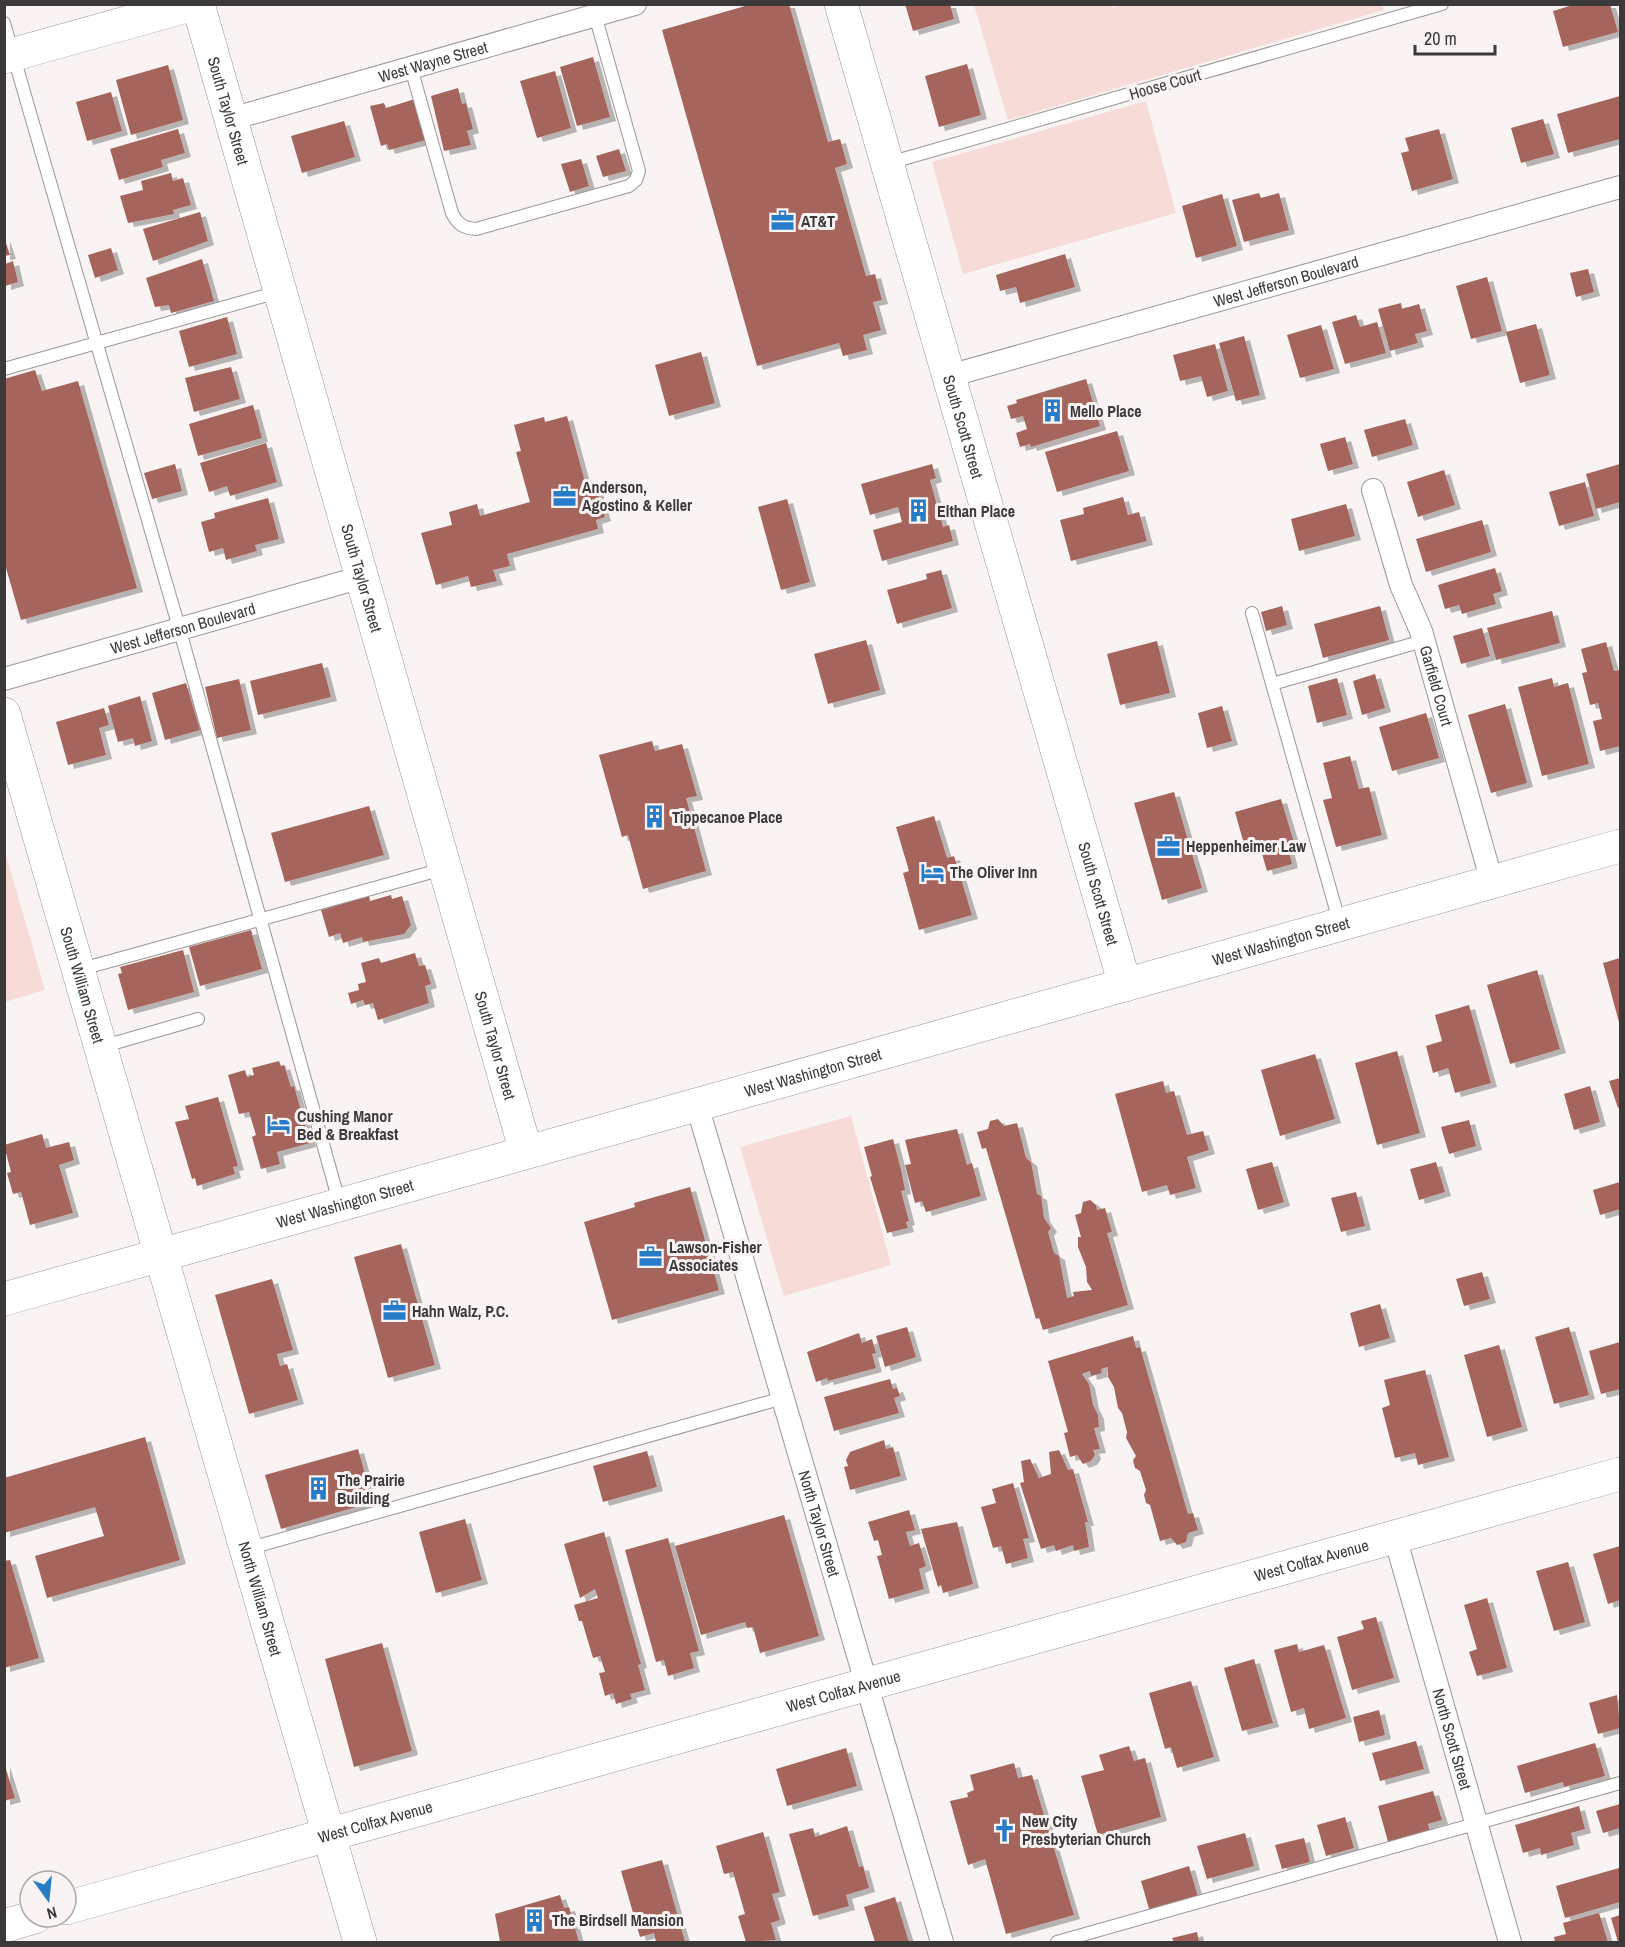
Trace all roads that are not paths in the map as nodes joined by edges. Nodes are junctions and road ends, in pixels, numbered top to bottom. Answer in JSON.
{"nodes":[{"id":1,"x":196,"y":4,"type":"edge"},
{"id":2,"x":635,"y":4,"type":"edge"},
{"id":3,"x":842,"y":4,"type":"edge"},
{"id":4,"x":1442,"y":4,"type":"edge"},
{"id":5,"x":595,"y":15,"type":"junction"},
{"id":6,"x":4,"y":23,"type":"edge"},
{"id":7,"x":9,"y":55,"type":"edge"},
{"id":8,"x":411,"y":68,"type":"junction"},
{"id":9,"x":231,"y":119,"type":"junction"},
{"id":10,"x":888,"y":163,"type":"junction"},
{"id":11,"x":1620,"y":187,"type":"edge"},
{"id":12,"x":280,"y":292,"type":"junction"},
{"id":13,"x":96,"y":343,"type":"junction"},
{"id":14,"x":4,"y":369,"type":"edge"},
{"id":15,"x":950,"y":376,"type":"junction"},
{"id":16,"x":1372,"y":490,"type":"dead end"},
{"id":17,"x":362,"y":577,"type":"junction"},
{"id":18,"x":1252,"y":613,"type":"dead end"},
{"id":19,"x":180,"y":631,"type":"junction"},
{"id":20,"x":1424,"y":641,"type":"junction"},
{"id":21,"x":4,"y":679,"type":"edge"},
{"id":22,"x":1272,"y":684,"type":"junction"},
{"id":23,"x":4,"y":714,"type":"edge"},
{"id":24,"x":1620,"y":846,"type":"edge"},
{"id":25,"x":444,"y":869,"type":"junction"},
{"id":26,"x":1492,"y":882,"type":"junction"},
{"id":27,"x":261,"y":920,"type":"junction"},
{"id":28,"x":1340,"y":925,"type":"junction"},
{"id":29,"x":77,"y":970,"type":"junction"},
{"id":30,"x":1125,"y":985,"type":"junction"},
{"id":31,"x":198,"y":1019,"type":"dead end"},
{"id":32,"x":99,"y":1047,"type":"junction"},
{"id":33,"x":697,"y":1105,"type":"junction"},
{"id":34,"x":526,"y":1152,"type":"junction"},
{"id":35,"x":340,"y":1205,"type":"junction"},
{"id":36,"x":160,"y":1255,"type":"junction"},
{"id":37,"x":4,"y":1299,"type":"edge"},
{"id":38,"x":783,"y":1398,"type":"junction"},
{"id":39,"x":1620,"y":1474,"type":"edge"},
{"id":40,"x":1395,"y":1537,"type":"junction"},
{"id":41,"x":246,"y":1549,"type":"junction"},
{"id":42,"x":866,"y":1684,"type":"junction"},
{"id":43,"x":1620,"y":1783,"type":"edge"},
{"id":44,"x":1476,"y":1824,"type":"junction"},
{"id":45,"x":329,"y":1835,"type":"junction"},
{"id":46,"x":78,"y":1905,"type":"edge"},
{"id":47,"x":360,"y":1942,"type":"edge"},
{"id":48,"x":942,"y":1942,"type":"edge"},
{"id":49,"x":1057,"y":1942,"type":"edge"},
{"id":50,"x":1510,"y":1942,"type":"edge"}],
"edges":[{"from":1,"to":7,"type":"street"},
{"from":1,"to":9,"type":"street","name":"South Taylor Street"},
{"from":2,"to":5,"type":"street","name":"West Wayne Street"},
{"from":3,"to":10,"type":"street","name":"South Scott Street"},
{"from":4,"to":10,"type":"lane","name":"Hoose Court"},
{"from":5,"to":8,"type":"street","name":"West Wayne Street"},
{"from":5,"to":8,"type":"lane"},
{"from":6,"to":7,"type":"lane"},
{"from":7,"to":13,"type":"lane"},
{"from":8,"to":9,"type":"street","name":"West Wayne Street"},
{"from":9,"to":12,"type":"street","name":"South Taylor Street"},
{"from":10,"to":15,"type":"street","name":"South Scott Street"},
{"from":11,"to":15,"type":"street","name":"West Jefferson Boulevard"},
{"from":12,"to":13,"type":"lane"},
{"from":12,"to":17,"type":"street","name":"South Taylor Street"},
{"from":13,"to":14,"type":"lane"},
{"from":13,"to":19,"type":"lane"},
{"from":15,"to":30,"type":"street","name":"South Scott Street"},
{"from":16,"to":20,"type":"street","name":"Garfield Court"},
{"from":17,"to":19,"type":"street","name":"West Jefferson Boulevard"},
{"from":17,"to":25,"type":"street","name":"South Taylor Street"},
{"from":18,"to":22,"type":"lane"},
{"from":19,"to":21,"type":"street","name":"West Jefferson Boulevard"},
{"from":19,"to":27,"type":"lane"},
{"from":20,"to":22,"type":"lane"},
{"from":20,"to":26,"type":"street","name":"Garfield Court"},
{"from":22,"to":28,"type":"lane"},
{"from":23,"to":29,"type":"street","name":"South William Street"},
{"from":24,"to":26,"type":"street","name":"West Washington Street"},
{"from":25,"to":27,"type":"lane"},
{"from":25,"to":34,"type":"street","name":"South Taylor Street"},
{"from":26,"to":28,"type":"street","name":"West Washington Street"},
{"from":27,"to":29,"type":"lane"},
{"from":27,"to":35,"type":"lane"},
{"from":28,"to":30,"type":"street","name":"West Washington Street"},
{"from":29,"to":32,"type":"street","name":"South William Street"},
{"from":30,"to":33,"type":"street","name":"West Washington Street"},
{"from":31,"to":32,"type":"lane"},
{"from":32,"to":36,"type":"street","name":"South William Street"},
{"from":33,"to":34,"type":"street","name":"West Washington Street"},
{"from":33,"to":38,"type":"street","name":"North Taylor Street"},
{"from":34,"to":35,"type":"street","name":"West Washington Street"},
{"from":35,"to":36,"type":"street","name":"West Washington Street"},
{"from":36,"to":37,"type":"street","name":"West Washington Street"},
{"from":36,"to":41,"type":"street","name":"North William Street"},
{"from":38,"to":41,"type":"lane"},
{"from":38,"to":42,"type":"street","name":"North Taylor Street"},
{"from":39,"to":40,"type":"street","name":"West Colfax Avenue"},
{"from":40,"to":42,"type":"street","name":"West Colfax Avenue"},
{"from":40,"to":44,"type":"street","name":"North Scott Street"},
{"from":41,"to":45,"type":"street","name":"North William Street"},
{"from":42,"to":45,"type":"street","name":"West Colfax Avenue"},
{"from":42,"to":48,"type":"street","name":"North Taylor Street"},
{"from":43,"to":44,"type":"lane"},
{"from":44,"to":49,"type":"lane"},
{"from":44,"to":50,"type":"street","name":"North Scott Street"},
{"from":45,"to":46,"type":"street","name":"West Colfax Avenue"},
{"from":45,"to":47,"type":"street","name":"North William Street"}]}
